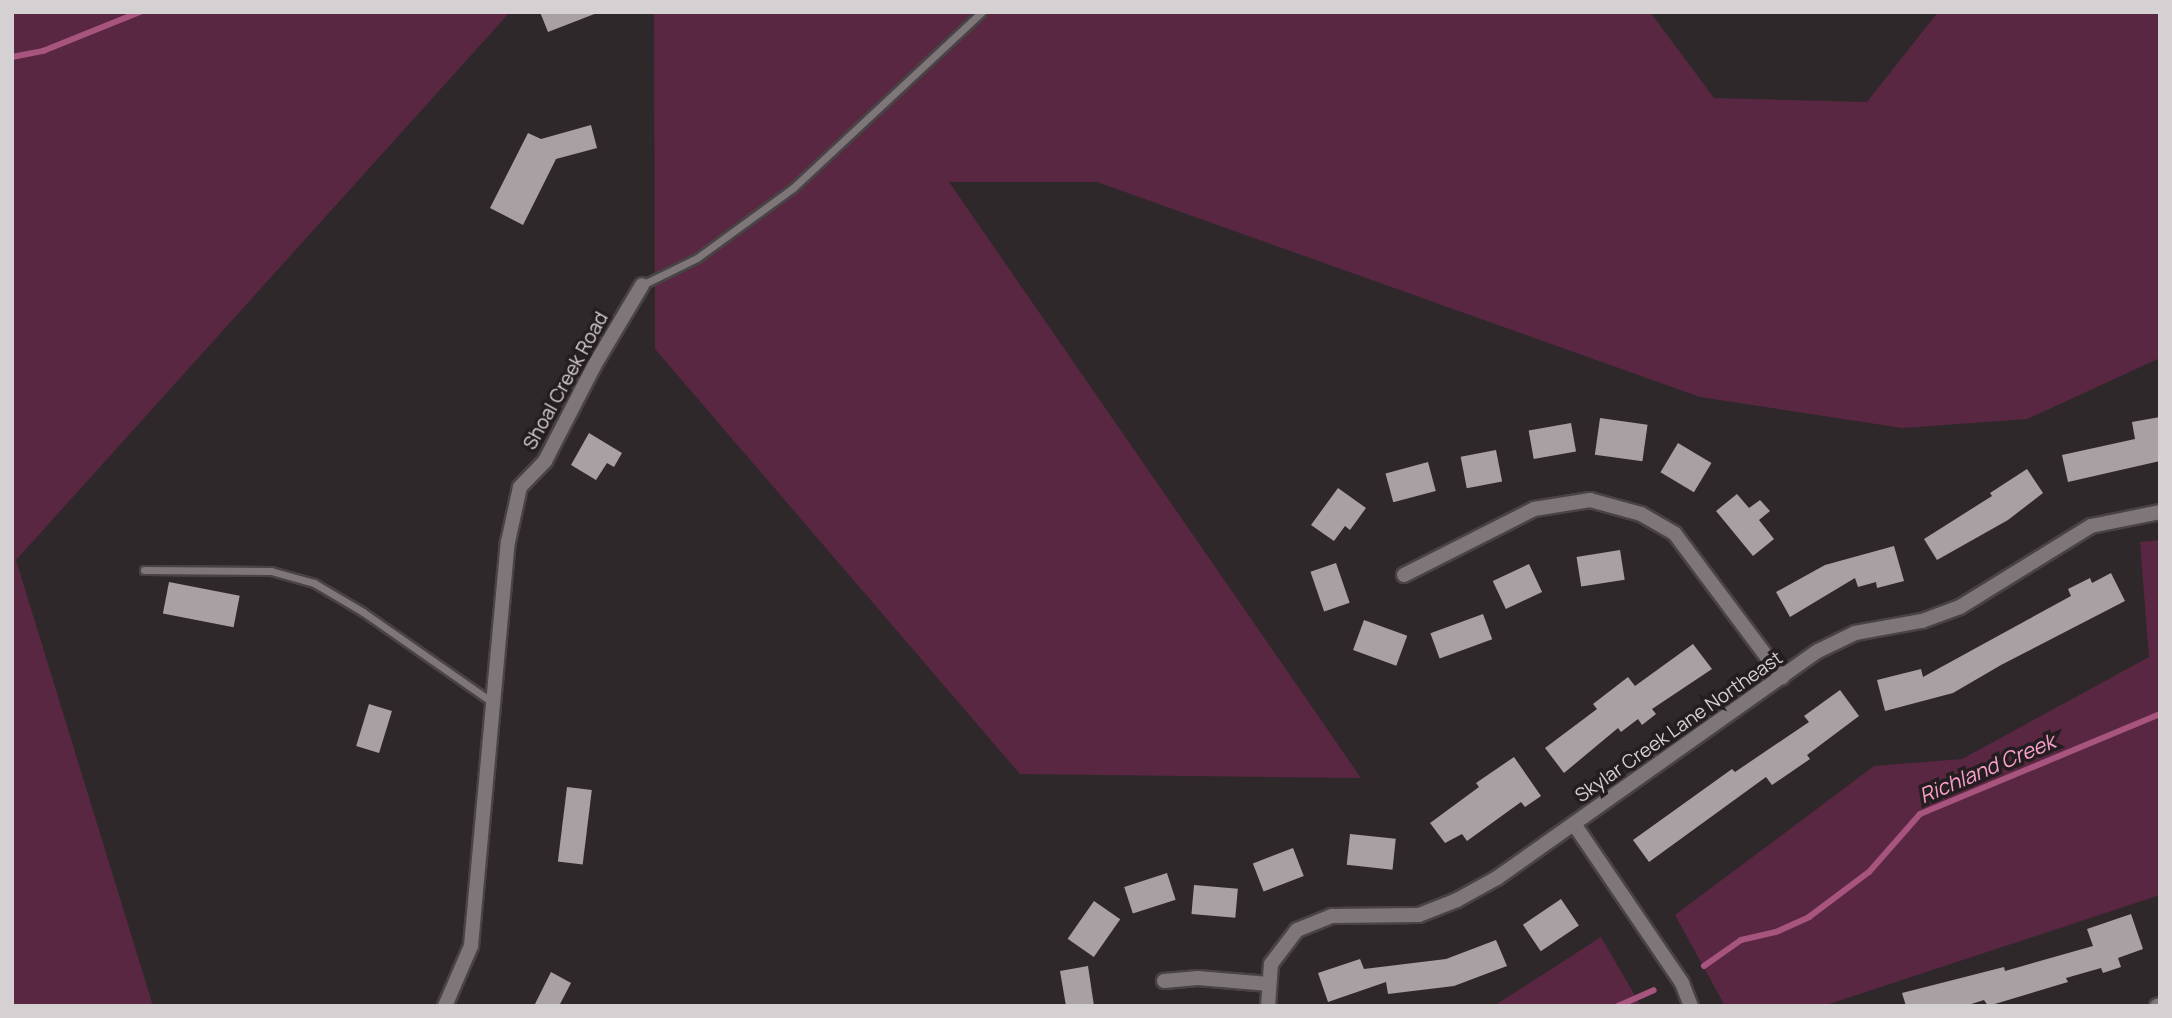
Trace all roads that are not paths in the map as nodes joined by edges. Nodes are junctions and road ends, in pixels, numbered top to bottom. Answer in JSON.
{"nodes":[{"id":1,"x":982,"y":12,"type":"edge"},
{"id":2,"x":642,"y":285,"type":"joint"},
{"id":3,"x":2160,"y":512,"type":"edge"},
{"id":4,"x":144,"y":570,"type":"dead end"},
{"id":5,"x":1405,"y":575,"type":"dead end"},
{"id":6,"x":1782,"y":677,"type":"junction"},
{"id":7,"x":493,"y":702,"type":"junction"},
{"id":8,"x":1574,"y":824,"type":"junction"},
{"id":9,"x":1164,"y":981,"type":"dead end"},
{"id":10,"x":1269,"y":984,"type":"junction"},
{"id":11,"x":445,"y":1006,"type":"edge"},
{"id":12,"x":1268,"y":1006,"type":"edge"},
{"id":13,"x":1691,"y":1006,"type":"edge"}],
"edges":[{"from":1,"to":2,"type":"lane","name":"Shoal Creek Road"},
{"from":2,"to":7,"type":"street","name":"Shoal Creek Road"},
{"from":3,"to":6,"type":"street","name":"Skylar Creek Lane Northeast"},
{"from":4,"to":7,"type":"lane"},
{"from":5,"to":6,"type":"street"},
{"from":6,"to":8,"type":"street","name":"Skylar Creek Lane Northeast"},
{"from":7,"to":11,"type":"street","name":"Shoal Creek Road"},
{"from":8,"to":10,"type":"street","name":"Skylar Creek Lane Northeast"},
{"from":8,"to":13,"type":"street"},
{"from":9,"to":10,"type":"street"},
{"from":10,"to":12,"type":"street","name":"Skylar Creek Lane Northeast"}]}
